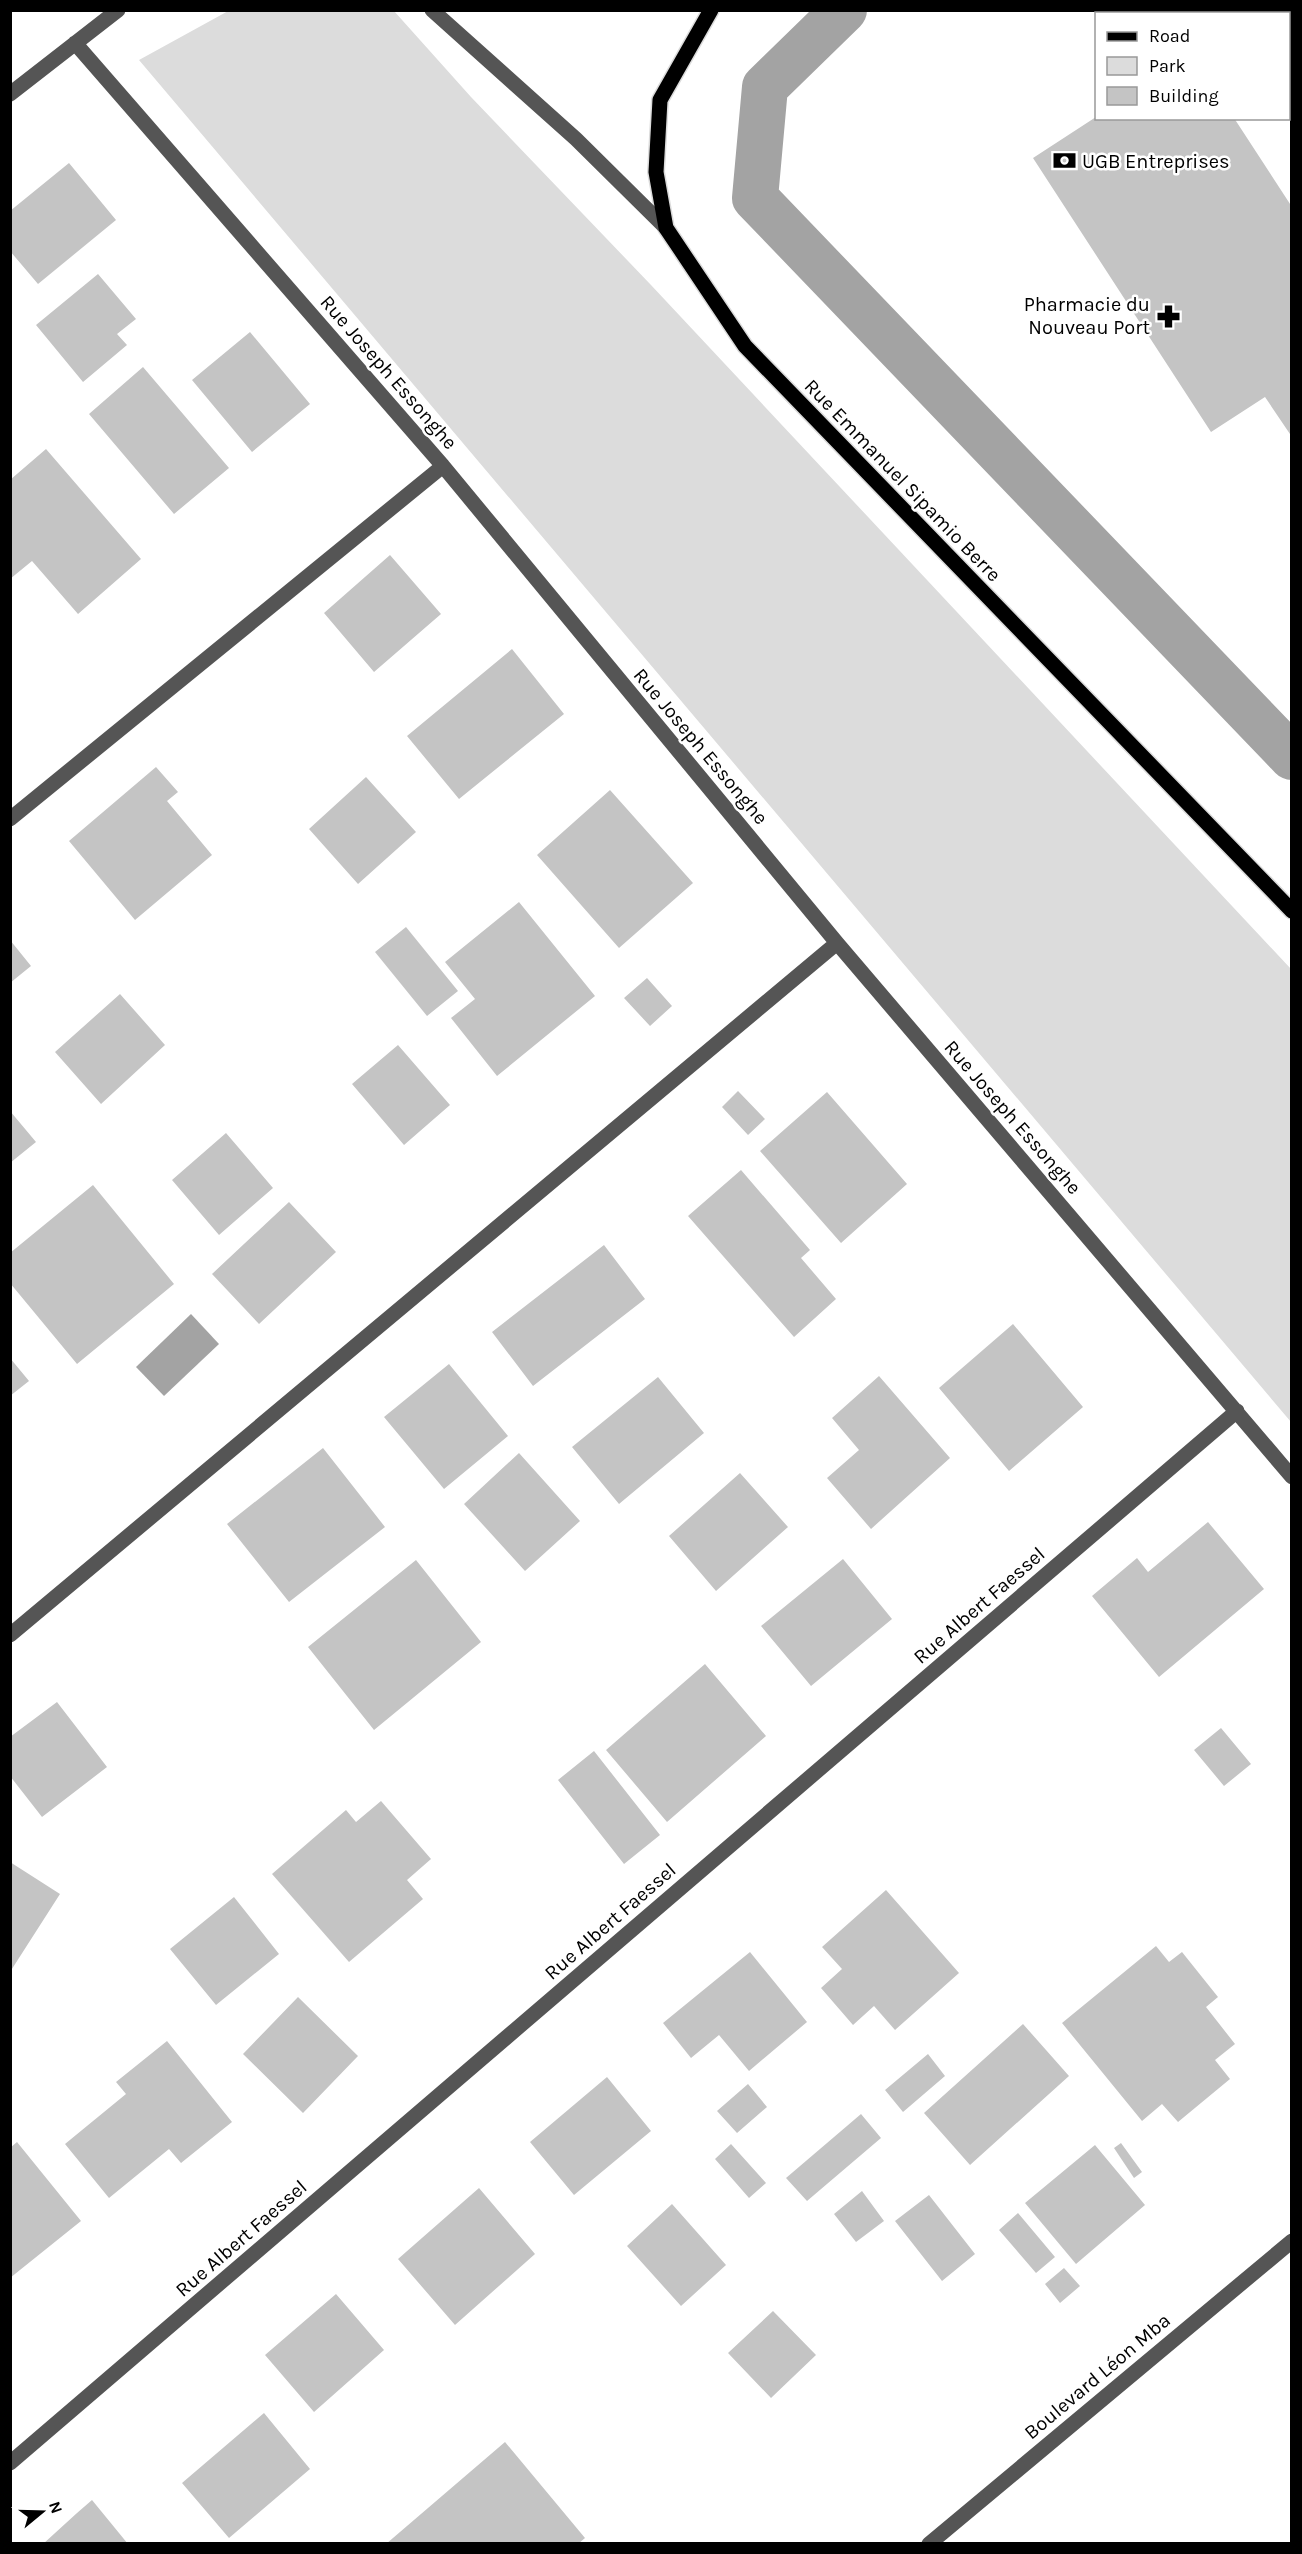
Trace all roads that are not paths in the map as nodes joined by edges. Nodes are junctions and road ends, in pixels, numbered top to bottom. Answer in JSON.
{"nodes":[{"id":1,"x":118,"y":10,"type":"edge"},
{"id":2,"x":711,"y":10,"type":"edge"},
{"id":3,"x":433,"y":11,"type":"edge"},
{"id":4,"x":75,"y":43,"type":"junction"},
{"id":5,"x":10,"y":94,"type":"edge"},
{"id":6,"x":666,"y":228,"type":"junction"},
{"id":7,"x":443,"y":466,"type":"junction"},
{"id":8,"x":10,"y":819,"type":"edge"},
{"id":9,"x":1292,"y":911,"type":"edge"},
{"id":10,"x":837,"y":943,"type":"junction"},
{"id":11,"x":1237,"y":1411,"type":"junction"},
{"id":12,"x":1292,"y":1477,"type":"edge"},
{"id":13,"x":10,"y":1635,"type":"edge"},
{"id":14,"x":1292,"y":2241,"type":"edge"},
{"id":15,"x":10,"y":2463,"type":"edge"},
{"id":16,"x":929,"y":2544,"type":"edge"}],
"edges":[{"from":1,"to":4,"type":"street"},
{"from":2,"to":6,"type":"main road","name":"Rue Emmanuel Sipamio Berre"},
{"from":3,"to":6,"type":"street"},
{"from":4,"to":5,"type":"street"},
{"from":4,"to":7,"type":"street","name":"Rue Joseph Essonghe"},
{"from":6,"to":9,"type":"main road","name":"Rue Emmanuel Sipamio Berre"},
{"from":7,"to":8,"type":"street"},
{"from":7,"to":10,"type":"street","name":"Rue Joseph Essonghe"},
{"from":10,"to":11,"type":"street","name":"Rue Joseph Essonghe"},
{"from":10,"to":13,"type":"street"},
{"from":11,"to":12,"type":"street","name":"Rue Joseph Essonghe"},
{"from":11,"to":15,"type":"street","name":"Rue Albert Faessel"},
{"from":14,"to":16,"type":"street","name":"Boulevard Léon Mba"}]}
